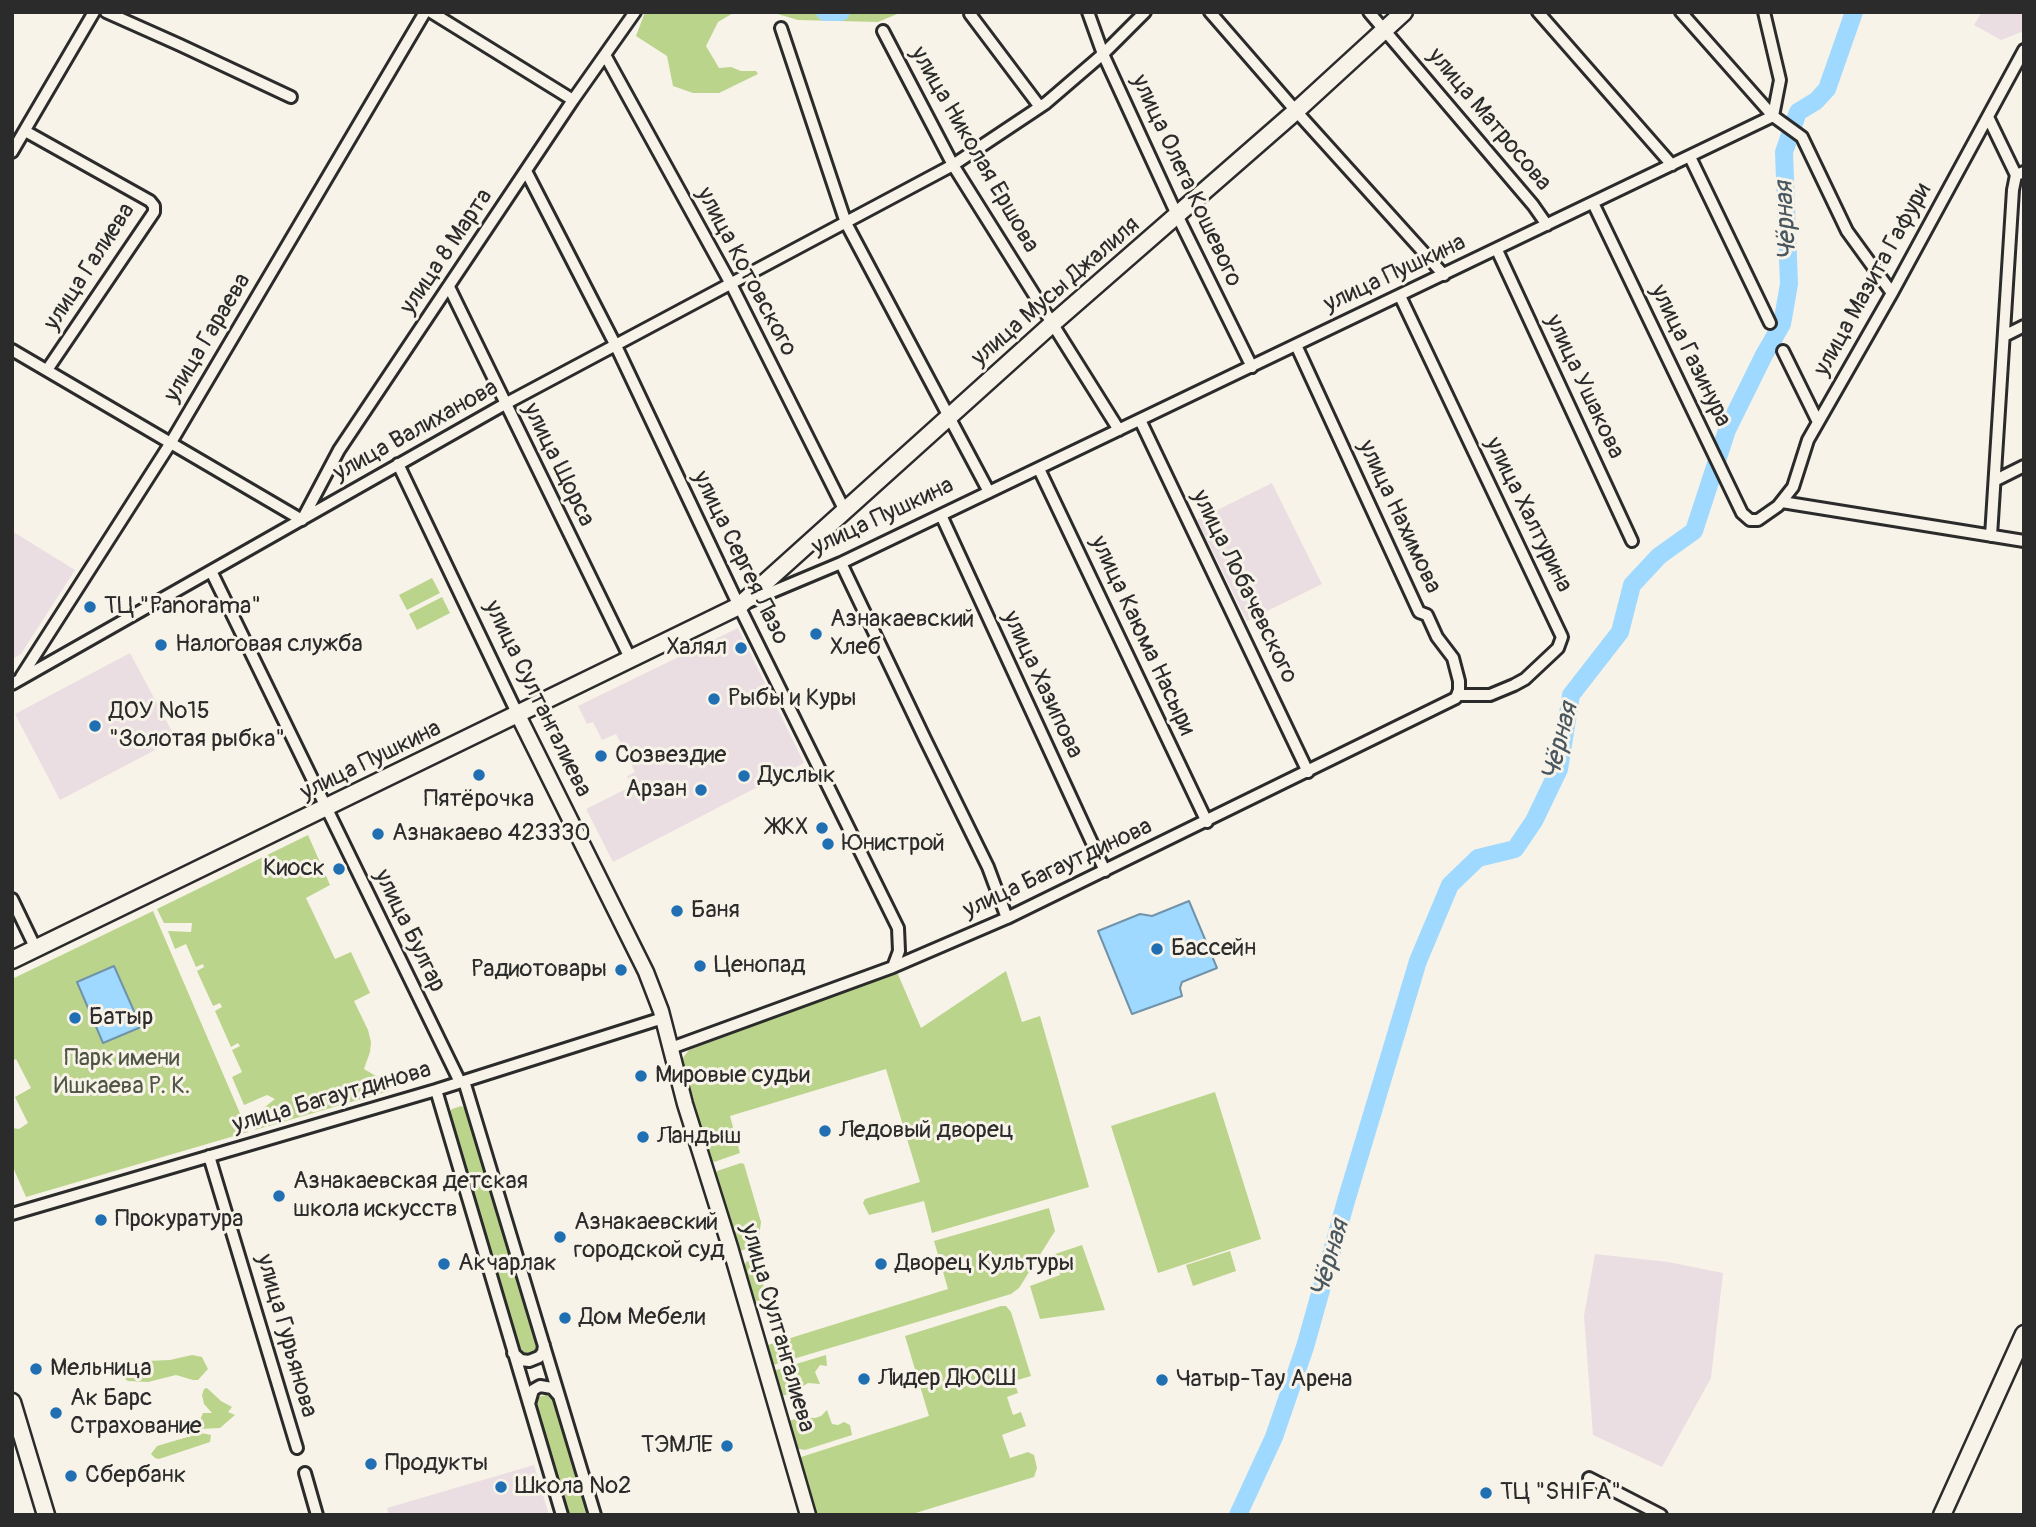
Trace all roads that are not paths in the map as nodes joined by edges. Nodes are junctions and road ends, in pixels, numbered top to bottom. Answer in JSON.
{"nodes":[{"id":1,"x":94,"y":12,"type":"edge"},
{"id":2,"x":106,"y":12,"type":"edge"},
{"id":3,"x":425,"y":12,"type":"edge"},
{"id":4,"x":431,"y":12,"type":"edge"},
{"id":5,"x":635,"y":12,"type":"edge"},
{"id":6,"x":1088,"y":12,"type":"edge"},
{"id":7,"x":1145,"y":12,"type":"edge"},
{"id":8,"x":1210,"y":12,"type":"edge"},
{"id":9,"x":1369,"y":12,"type":"edge"},
{"id":10,"x":1404,"y":12,"type":"edge"},
{"id":11,"x":1538,"y":12,"type":"edge"},
{"id":12,"x":1681,"y":12,"type":"edge"},
{"id":13,"x":1764,"y":12,"type":"edge"},
{"id":14,"x":970,"y":13,"type":"edge"},
{"id":15,"x":781,"y":28,"type":"dead end"},
{"id":16,"x":1385,"y":30,"type":"junction"},
{"id":17,"x":883,"y":32,"type":"dead end"},
{"id":18,"x":2024,"y":50,"type":"edge"},
{"id":19,"x":1103,"y":54,"type":"junction"},
{"id":20,"x":605,"y":55,"type":"junction"},
{"id":21,"x":291,"y":97,"type":"dead end"},
{"id":22,"x":573,"y":100,"type":"junction"},
{"id":23,"x":1040,"y":107,"type":"junction"},
{"id":24,"x":1296,"y":111,"type":"junction"},
{"id":25,"x":1773,"y":117,"type":"junction"},
{"id":26,"x":1988,"y":117,"type":"junction"},
{"id":27,"x":25,"y":131,"type":"junction"},
{"id":28,"x":12,"y":152,"type":"edge"},
{"id":29,"x":1690,"y":157,"type":"junction"},
{"id":30,"x":953,"y":165,"type":"junction"},
{"id":31,"x":1672,"y":165,"type":"junction"},
{"id":32,"x":526,"y":171,"type":"junction"},
{"id":33,"x":2020,"y":174,"type":"edge"},
{"id":34,"x":1593,"y":203,"type":"junction"},
{"id":35,"x":1177,"y":215,"type":"junction"},
{"id":36,"x":846,"y":223,"type":"junction"},
{"id":37,"x":1547,"y":225,"type":"junction"},
{"id":38,"x":1497,"y":250,"type":"junction"},
{"id":39,"x":1444,"y":275,"type":"junction"},
{"id":40,"x":731,"y":284,"type":"junction"},
{"id":41,"x":449,"y":288,"type":"junction"},
{"id":42,"x":1892,"y":293,"type":"junction"},
{"id":43,"x":1400,"y":296,"type":"junction"},
{"id":44,"x":1770,"y":323,"type":"dead end"},
{"id":45,"x":1052,"y":324,"type":"junction"},
{"id":46,"x":2024,"y":326,"type":"edge"},
{"id":47,"x":2004,"y":336,"type":"junction"},
{"id":48,"x":1296,"y":345,"type":"junction"},
{"id":49,"x":616,"y":346,"type":"junction"},
{"id":50,"x":12,"y":350,"type":"edge"},
{"id":51,"x":1783,"y":351,"type":"dead end"},
{"id":52,"x":1252,"y":367,"type":"junction"},
{"id":53,"x":47,"y":370,"type":"junction"},
{"id":54,"x":505,"y":404,"type":"junction"},
{"id":55,"x":948,"y":417,"type":"junction"},
{"id":56,"x":1140,"y":421,"type":"junction"},
{"id":57,"x":1818,"y":422,"type":"junction"},
{"id":58,"x":1119,"y":430,"type":"junction"},
{"id":59,"x":170,"y":444,"type":"junction"},
{"id":60,"x":398,"y":464,"type":"junction"},
{"id":61,"x":2024,"y":466,"type":"edge"},
{"id":62,"x":1039,"y":468,"type":"junction"},
{"id":63,"x":1996,"y":480,"type":"junction"},
{"id":64,"x":989,"y":492,"type":"junction"},
{"id":65,"x":1782,"y":502,"type":"junction"},
{"id":66,"x":845,"y":511,"type":"junction"},
{"id":67,"x":942,"y":515,"type":"junction"},
{"id":68,"x":302,"y":520,"type":"junction"},
{"id":69,"x":1754,"y":521,"type":"joint"},
{"id":70,"x":1991,"y":536,"type":"junction"},
{"id":71,"x":1632,"y":541,"type":"dead end"},
{"id":72,"x":2024,"y":541,"type":"edge"},
{"id":73,"x":841,"y":562,"type":"junction"},
{"id":74,"x":211,"y":571,"type":"junction"},
{"id":75,"x":739,"y":607,"type":"junction"},
{"id":76,"x":631,"y":660,"type":"junction"},
{"id":77,"x":16,"y":682,"type":"edge"},
{"id":78,"x":1455,"y":698,"type":"junction"},
{"id":79,"x":518,"y":715,"type":"junction"},
{"id":80,"x":1308,"y":772,"type":"junction"},
{"id":81,"x":327,"y":808,"type":"junction"},
{"id":82,"x":1207,"y":822,"type":"junction"},
{"id":83,"x":1105,"y":871,"type":"junction"},
{"id":84,"x":12,"y":899,"type":"edge"},
{"id":85,"x":1007,"y":918,"type":"junction"},
{"id":86,"x":36,"y":948,"type":"junction"},
{"id":87,"x":12,"y":960,"type":"edge"},
{"id":88,"x":894,"y":967,"type":"junction"},
{"id":89,"x":663,"y":1018,"type":"junction"},
{"id":90,"x":671,"y":1048,"type":"junction"},
{"id":91,"x":462,"y":1082,"type":"junction"},
{"id":92,"x":436,"y":1090,"type":"junction"},
{"id":93,"x":209,"y":1156,"type":"junction"},
{"id":94,"x":12,"y":1214,"type":"edge"},
{"id":95,"x":2024,"y":1334,"type":"edge"},
{"id":96,"x":545,"y":1344,"type":"junction"},
{"id":97,"x":513,"y":1353,"type":"junction"},
{"id":98,"x":561,"y":1398,"type":"junction"},
{"id":99,"x":12,"y":1402,"type":"edge"},
{"id":100,"x":529,"y":1407,"type":"junction"},
{"id":101,"x":297,"y":1448,"type":"dead end"},
{"id":102,"x":305,"y":1473,"type":"dead end"},
{"id":103,"x":1589,"y":1478,"type":"dead end"},
{"id":104,"x":46,"y":1515,"type":"edge"},
{"id":105,"x":317,"y":1515,"type":"edge"},
{"id":106,"x":562,"y":1515,"type":"edge"},
{"id":107,"x":595,"y":1515,"type":"edge"},
{"id":108,"x":808,"y":1515,"type":"edge"},
{"id":109,"x":1661,"y":1515,"type":"edge"},
{"id":110,"x":1942,"y":1515,"type":"edge"}],
"edges":[{"from":1,"to":27,"type":"street"},
{"from":2,"to":21,"type":"street"},
{"from":3,"to":59,"type":"street","name":"улица Гараева"},
{"from":4,"to":22,"type":"street"},
{"from":5,"to":20,"type":"street","name":"улица 8 Марта"},
{"from":6,"to":19,"type":"street","name":"улица Олега Кошевого"},
{"from":7,"to":19,"type":"street","name":"улица Валиханова"},
{"from":8,"to":24,"type":"street"},
{"from":9,"to":16,"type":"street","name":"улица Матросова"},
{"from":10,"to":16,"type":"main road","name":"улица Мусы Джалиля"},
{"from":11,"to":31,"type":"street"},
{"from":12,"to":25,"type":"street"},
{"from":13,"to":25,"type":"street"},
{"from":14,"to":23,"type":"street"},
{"from":15,"to":36,"type":"street"},
{"from":16,"to":24,"type":"main road","name":"улица Мусы Джалиля"},
{"from":16,"to":37,"type":"street","name":"улица Матросова"},
{"from":17,"to":30,"type":"street","name":"улица Николая Ершова"},
{"from":18,"to":26,"type":"street","name":"улица Мазита Гафури"},
{"from":19,"to":23,"type":"street","name":"улица Валиханова"},
{"from":19,"to":35,"type":"street","name":"улица Олега Кошевого"},
{"from":20,"to":22,"type":"street","name":"улица 8 Марта"},
{"from":20,"to":40,"type":"street","name":"улица Котовского"},
{"from":22,"to":32,"type":"street","name":"улица 8 Марта"},
{"from":23,"to":30,"type":"street","name":"улица Валиханова"},
{"from":24,"to":35,"type":"main road","name":"улица Мусы Джалиля"},
{"from":24,"to":39,"type":"street"},
{"from":25,"to":29,"type":"street","name":"улица Пушкина"},
{"from":25,"to":42,"type":"street"},
{"from":26,"to":33,"type":"street"},
{"from":26,"to":42,"type":"street","name":"улица Мазита Гафури"},
{"from":27,"to":28,"type":"street"},
{"from":27,"to":53,"type":"street","name":"улица Галиева"},
{"from":29,"to":31,"type":"street","name":"улица Пушкина"},
{"from":29,"to":44,"type":"street"},
{"from":30,"to":36,"type":"street","name":"улица Валиханова"},
{"from":30,"to":45,"type":"street","name":"улица Николая Ершова"},
{"from":31,"to":34,"type":"street","name":"улица Пушкина"},
{"from":32,"to":41,"type":"street","name":"улица 8 Марта"},
{"from":32,"to":49,"type":"street","name":"улица Сергея Лазо"},
{"from":33,"to":47,"type":"street"},
{"from":34,"to":37,"type":"street","name":"улица Пушкина"},
{"from":34,"to":69,"type":"street","name":"улица Газинура"},
{"from":35,"to":45,"type":"main road","name":"улица Мусы Джалиля"},
{"from":35,"to":52,"type":"street","name":"улица Олега Кошевого"},
{"from":36,"to":40,"type":"street","name":"улица Валиханова"},
{"from":36,"to":55,"type":"street"},
{"from":37,"to":38,"type":"street","name":"улица Пушкина"},
{"from":38,"to":39,"type":"street","name":"улица Пушкина"},
{"from":38,"to":71,"type":"street","name":"улица Ушакова"},
{"from":39,"to":43,"type":"street","name":"улица Пушкина"},
{"from":40,"to":49,"type":"street","name":"улица Валиханова"},
{"from":40,"to":66,"type":"street","name":"улица Котовского"},
{"from":41,"to":54,"type":"street","name":"улица Щорса"},
{"from":41,"to":68,"type":"street","name":"улица 8 Марта"},
{"from":42,"to":57,"type":"street","name":"улица Мазита Гафури"},
{"from":43,"to":48,"type":"street","name":"улица Пушкина"},
{"from":43,"to":78,"type":"street","name":"улица Халтурина"},
{"from":45,"to":55,"type":"main road","name":"улица Мусы Джалиля"},
{"from":45,"to":58,"type":"street","name":"улица Николая Ершова"},
{"from":46,"to":47,"type":"street"},
{"from":47,"to":63,"type":"street"},
{"from":48,"to":52,"type":"street","name":"улица Пушкина"},
{"from":48,"to":78,"type":"street","name":"улица Нахимова"},
{"from":49,"to":54,"type":"street","name":"улица Валиханова"},
{"from":49,"to":75,"type":"street","name":"улица Сергея Лазо"},
{"from":50,"to":53,"type":"street"},
{"from":51,"to":57,"type":"street"},
{"from":52,"to":56,"type":"street","name":"улица Пушкина"},
{"from":53,"to":59,"type":"street"},
{"from":54,"to":60,"type":"street","name":"улица Валиханова"},
{"from":54,"to":76,"type":"street","name":"улица Щорса"},
{"from":55,"to":64,"type":"street"},
{"from":55,"to":66,"type":"main road","name":"улица Мусы Джалиля"},
{"from":56,"to":58,"type":"street","name":"улица Пушкина"},
{"from":56,"to":80,"type":"street","name":"улица Лобачевского"},
{"from":57,"to":65,"type":"street","name":"улица Мазита Гафури"},
{"from":58,"to":62,"type":"street","name":"улица Пушкина"},
{"from":59,"to":68,"type":"street"},
{"from":59,"to":77,"type":"street","name":"улица Гараева"},
{"from":60,"to":68,"type":"street","name":"улица Валиханова"},
{"from":60,"to":79,"type":"street","name":"улица Султангалиева"},
{"from":61,"to":63,"type":"street"},
{"from":62,"to":64,"type":"street","name":"улица Пушкина"},
{"from":62,"to":82,"type":"street","name":"улица Каюма Насыри"},
{"from":63,"to":70,"type":"street"},
{"from":64,"to":67,"type":"street","name":"улица Пушкина"},
{"from":65,"to":69,"type":"street","name":"улица Мазита Гафури"},
{"from":65,"to":70,"type":"street"},
{"from":66,"to":75,"type":"main road","name":"улица Мусы Джалиля"},
{"from":67,"to":73,"type":"street","name":"улица Пушкина"},
{"from":67,"to":83,"type":"street","name":"улица Хазипова"},
{"from":68,"to":74,"type":"street","name":"улица Валиханова"},
{"from":70,"to":72,"type":"street"},
{"from":73,"to":75,"type":"street","name":"улица Пушкина"},
{"from":73,"to":85,"type":"street"},
{"from":74,"to":77,"type":"street","name":"улица Валиханова"},
{"from":74,"to":81,"type":"street","name":"улица Булгар"},
{"from":75,"to":76,"type":"main road","name":"улица Пушкина"},
{"from":75,"to":88,"type":"street","name":"улица Сергея Лазо"},
{"from":76,"to":79,"type":"main road","name":"улица Пушкина"},
{"from":78,"to":80,"type":"street","name":"улица Багаутдинова"},
{"from":79,"to":81,"type":"main road","name":"улица Пушкина"},
{"from":79,"to":89,"type":"street","name":"улица Султангалиева"},
{"from":80,"to":82,"type":"street","name":"улица Багаутдинова"},
{"from":81,"to":86,"type":"main road","name":"улица Пушкина"},
{"from":81,"to":91,"type":"street","name":"улица Булгар"},
{"from":82,"to":83,"type":"street","name":"улица Багаутдинова"},
{"from":83,"to":85,"type":"street","name":"улица Багаутдинова"},
{"from":84,"to":86,"type":"street"},
{"from":85,"to":88,"type":"street","name":"улица Багаутдинова"},
{"from":86,"to":87,"type":"main road","name":"улица Пушкина"},
{"from":88,"to":90,"type":"street","name":"улица Багаутдинова"},
{"from":89,"to":90,"type":"street","name":"улица Султангалиева"},
{"from":89,"to":91,"type":"street","name":"улица Багаутдинова"},
{"from":90,"to":108,"type":"street","name":"улица Султангалиева"},
{"from":91,"to":92,"type":"street","name":"улица Багаутдинова"},
{"from":91,"to":96,"type":"street","name":"улица Булгар"},
{"from":92,"to":93,"type":"street","name":"улица Багаутдинова"},
{"from":92,"to":97,"type":"street"},
{"from":93,"to":94,"type":"street","name":"улица Багаутдинова"},
{"from":93,"to":101,"type":"street","name":"улица Гурьянова"},
{"from":95,"to":110,"type":"main road"},
{"from":96,"to":97,"type":"street"},
{"from":96,"to":98,"type":"street","name":"улица Булгар"},
{"from":97,"to":100,"type":"street"},
{"from":98,"to":100,"type":"street"},
{"from":98,"to":107,"type":"street","name":"улица Булгар"},
{"from":99,"to":104,"type":"main road"},
{"from":100,"to":106,"type":"street"},
{"from":102,"to":105,"type":"street"},
{"from":103,"to":109,"type":"street"}]}
